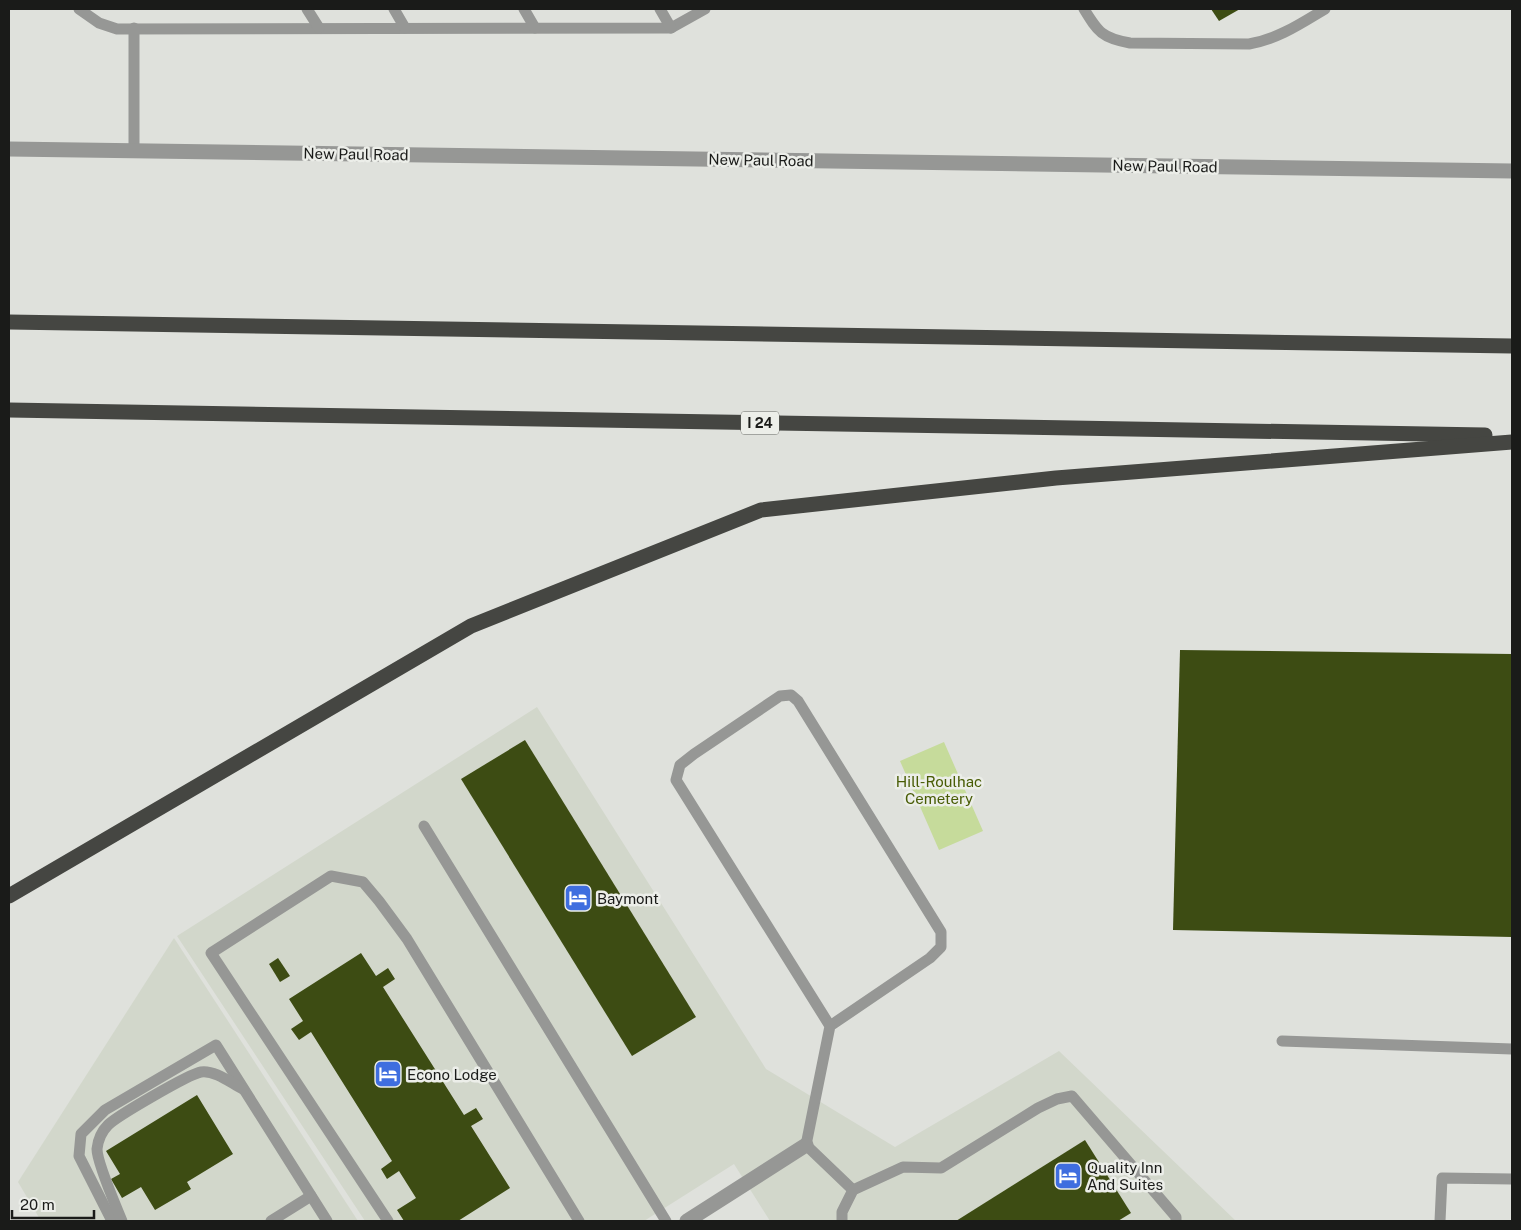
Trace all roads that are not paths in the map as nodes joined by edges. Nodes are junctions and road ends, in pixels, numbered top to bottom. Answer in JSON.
{"nodes":[{"id":1,"x":79,"y":9,"type":"edge"},
{"id":2,"x":307,"y":9,"type":"edge"},
{"id":3,"x":394,"y":9,"type":"edge"},
{"id":4,"x":524,"y":9,"type":"edge"},
{"id":5,"x":660,"y":9,"type":"edge"},
{"id":6,"x":705,"y":9,"type":"edge"},
{"id":7,"x":1084,"y":9,"type":"edge"},
{"id":8,"x":1324,"y":9,"type":"edge"},
{"id":9,"x":134,"y":28,"type":"junction"},
{"id":10,"x":318,"y":28,"type":"junction"},
{"id":11,"x":405,"y":28,"type":"junction"},
{"id":12,"x":536,"y":28,"type":"junction"},
{"id":13,"x":671,"y":28,"type":"junction"},
{"id":14,"x":9,"y":149,"type":"edge"},
{"id":15,"x":134,"y":151,"type":"junction"},
{"id":16,"x":1512,"y":172,"type":"edge"},
{"id":17,"x":9,"y":322,"type":"edge"},
{"id":18,"x":1512,"y":346,"type":"edge"},
{"id":19,"x":9,"y":410,"type":"edge"},
{"id":20,"x":1512,"y":436,"type":"edge"},
{"id":21,"x":1512,"y":442,"type":"edge"},
{"id":22,"x":424,"y":826,"type":"dead end"},
{"id":23,"x":9,"y":896,"type":"edge"},
{"id":24,"x":830,"y":1026,"type":"junction"},
{"id":25,"x":1282,"y":1041,"type":"dead end"},
{"id":26,"x":1512,"y":1049,"type":"edge"},
{"id":27,"x":244,"y":1090,"type":"junction"},
{"id":28,"x":806,"y":1145,"type":"junction"},
{"id":29,"x":1512,"y":1179,"type":"edge"},
{"id":30,"x":854,"y":1190,"type":"junction"},
{"id":31,"x":312,"y":1196,"type":"junction"},
{"id":32,"x":112,"y":1221,"type":"edge"},
{"id":33,"x":122,"y":1221,"type":"edge"},
{"id":34,"x":271,"y":1221,"type":"edge"},
{"id":35,"x":327,"y":1221,"type":"edge"},
{"id":36,"x":388,"y":1221,"type":"edge"},
{"id":37,"x":579,"y":1221,"type":"edge"},
{"id":38,"x":666,"y":1221,"type":"edge"},
{"id":39,"x":687,"y":1221,"type":"edge"},
{"id":40,"x":842,"y":1221,"type":"edge"},
{"id":41,"x":1176,"y":1221,"type":"edge"},
{"id":42,"x":1440,"y":1221,"type":"edge"}],
"edges":[{"from":1,"to":9,"type":"lane"},
{"from":2,"to":10,"type":"lane"},
{"from":3,"to":11,"type":"lane"},
{"from":4,"to":12,"type":"lane"},
{"from":5,"to":13,"type":"lane"},
{"from":6,"to":13,"type":"lane"},
{"from":7,"to":8,"type":"lane"},
{"from":9,"to":10,"type":"lane"},
{"from":9,"to":15,"type":"lane"},
{"from":10,"to":11,"type":"lane"},
{"from":11,"to":12,"type":"lane"},
{"from":12,"to":13,"type":"lane"},
{"from":14,"to":15,"type":"street","name":"New Paul Road"},
{"from":15,"to":16,"type":"street","name":"New Paul Road"},
{"from":17,"to":18,"type":"highway"},
{"from":19,"to":20,"type":"highway","number":"I 24"},
{"from":21,"to":23,"type":"highway"},
{"from":22,"to":38,"type":"lane"},
{"from":24,"to":24,"type":"lane"},
{"from":24,"to":28,"type":"lane"},
{"from":25,"to":26,"type":"lane"},
{"from":27,"to":31,"type":"lane"},
{"from":27,"to":32,"type":"lane"},
{"from":27,"to":33,"type":"lane"},
{"from":28,"to":30,"type":"lane"},
{"from":28,"to":39,"type":"street"},
{"from":29,"to":42,"type":"lane"},
{"from":30,"to":40,"type":"lane"},
{"from":30,"to":41,"type":"lane"},
{"from":31,"to":34,"type":"lane"},
{"from":31,"to":35,"type":"lane"},
{"from":36,"to":37,"type":"lane"}]}
